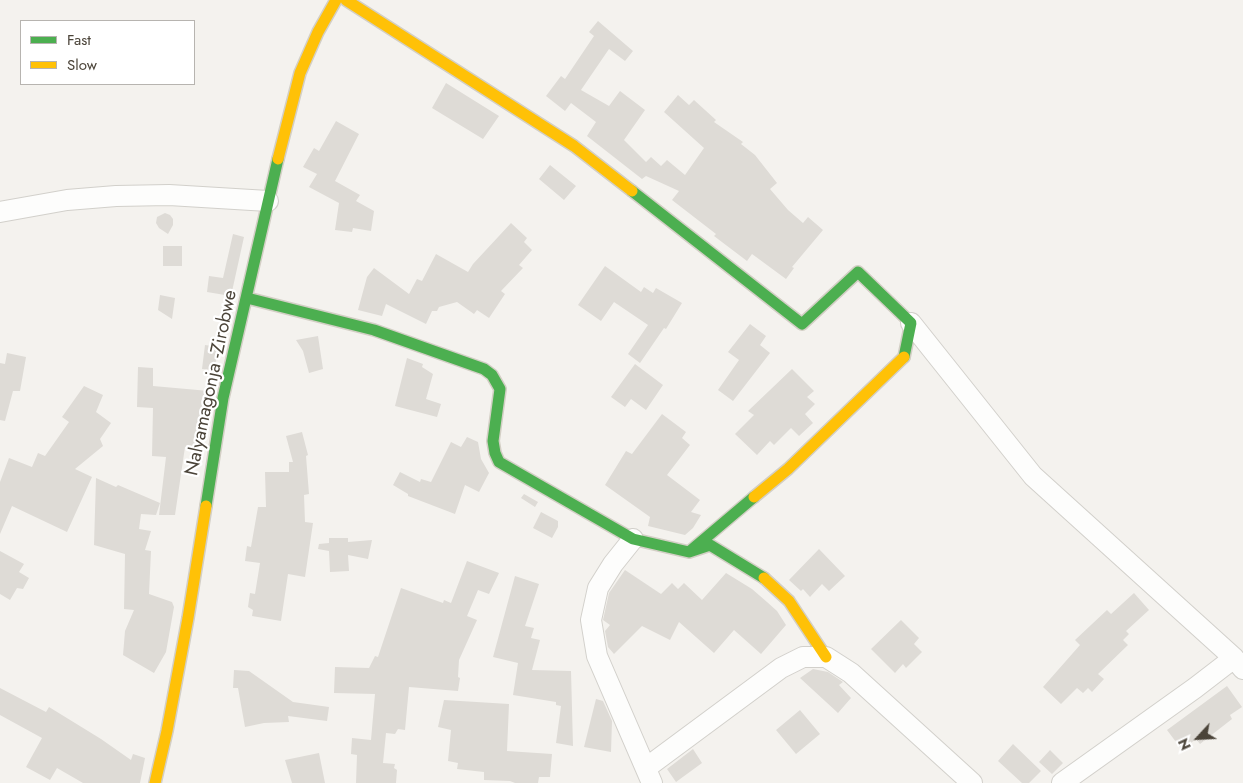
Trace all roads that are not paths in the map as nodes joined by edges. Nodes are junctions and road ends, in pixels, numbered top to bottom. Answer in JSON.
{"nodes":[{"id":1,"x":336,"y":0,"type":"edge"},
{"id":2,"x":346,"y":0,"type":"edge"},
{"id":3,"x":268,"y":201,"type":"junction"},
{"id":4,"x":0,"y":212,"type":"edge"},
{"id":5,"x":247,"y":298,"type":"junction"},
{"id":6,"x":911,"y":323,"type":"junction"},
{"id":7,"x":633,"y":538,"type":"junction"},
{"id":8,"x":690,"y":552,"type":"junction"},
{"id":9,"x":826,"y":656,"type":"junction"},
{"id":10,"x":1238,"y":663,"type":"edge"},
{"id":11,"x":649,"y":775,"type":"edge"},
{"id":12,"x":155,"y":783,"type":"edge"},
{"id":13,"x":972,"y":783,"type":"edge"},
{"id":14,"x":1062,"y":783,"type":"edge"}],
"edges":[{"from":1,"to":3,"type":"street","name":"Nalyamagonja -Zirobwe"},
{"from":2,"to":6,"type":"street"},
{"from":3,"to":4,"type":"street"},
{"from":3,"to":5,"type":"street","name":"Nalyamagonja -Zirobwe"},
{"from":5,"to":7,"type":"street"},
{"from":5,"to":12,"type":"street","name":"Nalyamagonja -Zirobwe"},
{"from":6,"to":8,"type":"street"},
{"from":6,"to":10,"type":"street"},
{"from":7,"to":8,"type":"street"},
{"from":7,"to":11,"type":"street"},
{"from":8,"to":9,"type":"street"},
{"from":9,"to":11,"type":"street"},
{"from":9,"to":13,"type":"street"},
{"from":10,"to":14,"type":"street"}]}
